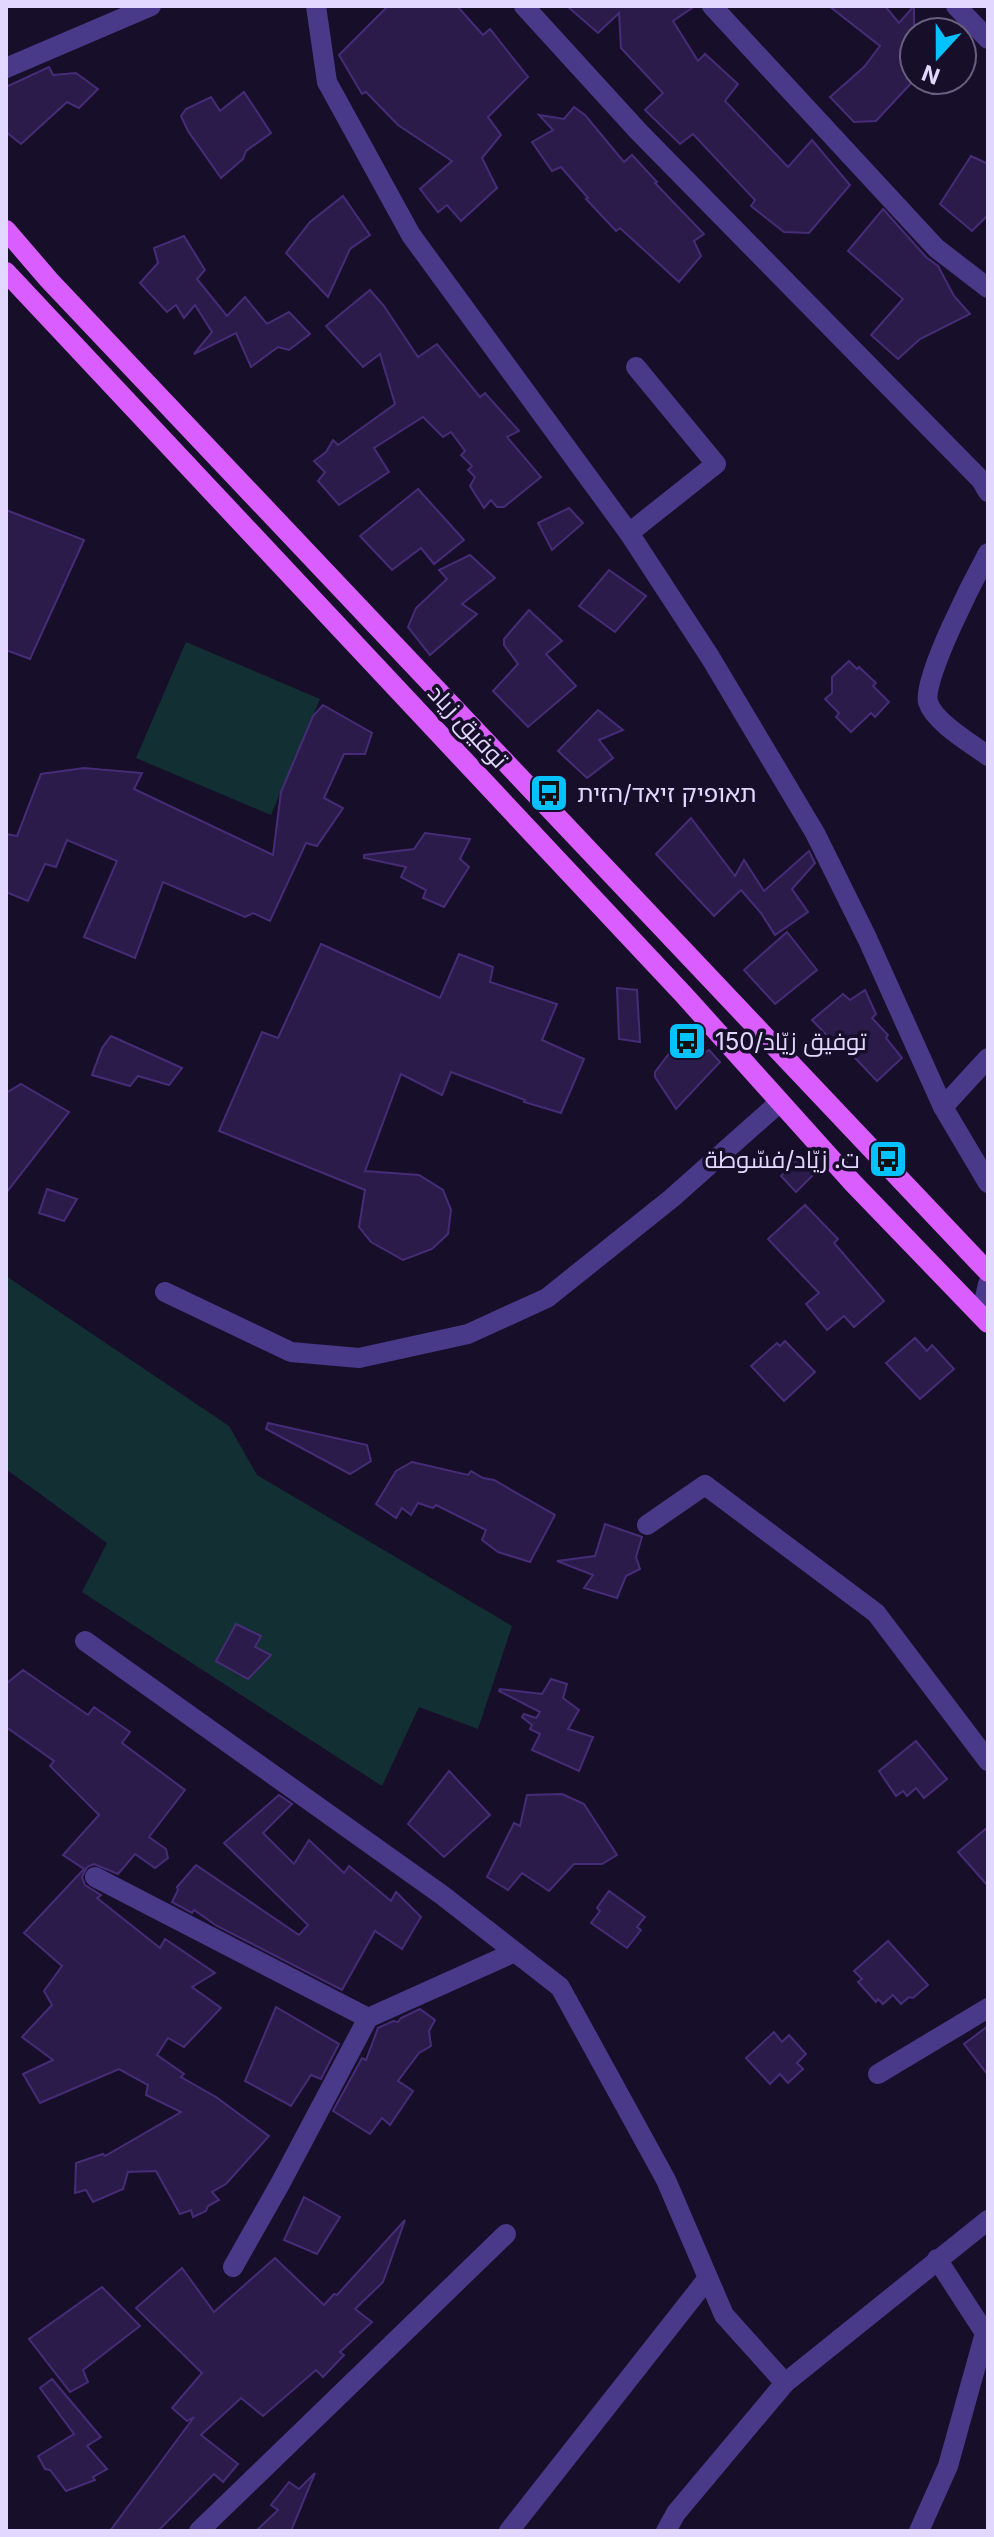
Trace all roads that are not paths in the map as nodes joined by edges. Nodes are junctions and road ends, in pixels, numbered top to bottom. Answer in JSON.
{"nodes":[{"id":1,"x":151,"y":6,"type":"edge"},
{"id":2,"x":316,"y":6,"type":"edge"},
{"id":3,"x":524,"y":6,"type":"edge"},
{"id":4,"x":712,"y":6,"type":"edge"},
{"id":5,"x":956,"y":6,"type":"edge"},
{"id":6,"x":988,"y":39,"type":"edge"},
{"id":7,"x":6,"y":68,"type":"edge"},
{"id":8,"x":6,"y":230,"type":"edge"},
{"id":9,"x":6,"y":272,"type":"edge"},
{"id":10,"x":988,"y":288,"type":"edge"},
{"id":11,"x":636,"y":367,"type":"dead end"},
{"id":12,"x":988,"y":492,"type":"edge"},
{"id":13,"x":629,"y":533,"type":"junction"},
{"id":14,"x":988,"y":553,"type":"edge"},
{"id":15,"x":988,"y":756,"type":"edge"},
{"id":16,"x":988,"y":1058,"type":"edge"},
{"id":17,"x":780,"y":1102,"type":"junction"},
{"id":18,"x":943,"y":1107,"type":"junction"},
{"id":19,"x":988,"y":1183,"type":"edge"},
{"id":20,"x":988,"y":1272,"type":"edge"},
{"id":21,"x":988,"y":1284,"type":"edge"},
{"id":22,"x":165,"y":1292,"type":"dead end"},
{"id":23,"x":986,"y":1317,"type":"edge"},
{"id":24,"x":647,"y":1525,"type":"dead end"},
{"id":25,"x":85,"y":1641,"type":"dead end"},
{"id":26,"x":988,"y":1761,"type":"edge"},
{"id":27,"x":95,"y":1877,"type":"dead end"},
{"id":28,"x":515,"y":1952,"type":"junction"},
{"id":29,"x":988,"y":2008,"type":"edge"},
{"id":30,"x":368,"y":2018,"type":"junction"},
{"id":31,"x":878,"y":2074,"type":"dead end"},
{"id":32,"x":988,"y":2220,"type":"edge"},
{"id":33,"x":506,"y":2234,"type":"dead end"},
{"id":34,"x":937,"y":2259,"type":"junction"},
{"id":35,"x":233,"y":2267,"type":"dead end"},
{"id":36,"x":708,"y":2278,"type":"junction"},
{"id":37,"x":785,"y":2383,"type":"junction"},
{"id":38,"x":199,"y":2531,"type":"edge"},
{"id":39,"x":509,"y":2531,"type":"edge"},
{"id":40,"x":666,"y":2531,"type":"edge"},
{"id":41,"x":919,"y":2531,"type":"edge"}],
"edges":[{"from":1,"to":7,"type":"street"},
{"from":2,"to":13,"type":"street"},
{"from":3,"to":12,"type":"street"},
{"from":4,"to":10,"type":"street"},
{"from":5,"to":6,"type":"street"},
{"from":8,"to":20,"type":"main road","name":"توفيق زياد"},
{"from":9,"to":17,"type":"main road","name":"توفيق زياد"},
{"from":11,"to":13,"type":"street"},
{"from":13,"to":18,"type":"street"},
{"from":14,"to":15,"type":"street"},
{"from":16,"to":18,"type":"street"},
{"from":17,"to":22,"type":"street"},
{"from":17,"to":23,"type":"main road","name":"توفيق زياد"},
{"from":18,"to":19,"type":"street"},
{"from":21,"to":23,"type":"street"},
{"from":24,"to":26,"type":"street"},
{"from":25,"to":28,"type":"street"},
{"from":27,"to":30,"type":"street"},
{"from":28,"to":30,"type":"street"},
{"from":28,"to":36,"type":"street"},
{"from":29,"to":31,"type":"street"},
{"from":30,"to":35,"type":"street"},
{"from":32,"to":34,"type":"street"},
{"from":33,"to":38,"type":"street"},
{"from":34,"to":37,"type":"street"},
{"from":34,"to":41,"type":"street"},
{"from":36,"to":37,"type":"street"},
{"from":36,"to":39,"type":"street"},
{"from":37,"to":40,"type":"street"}]}
